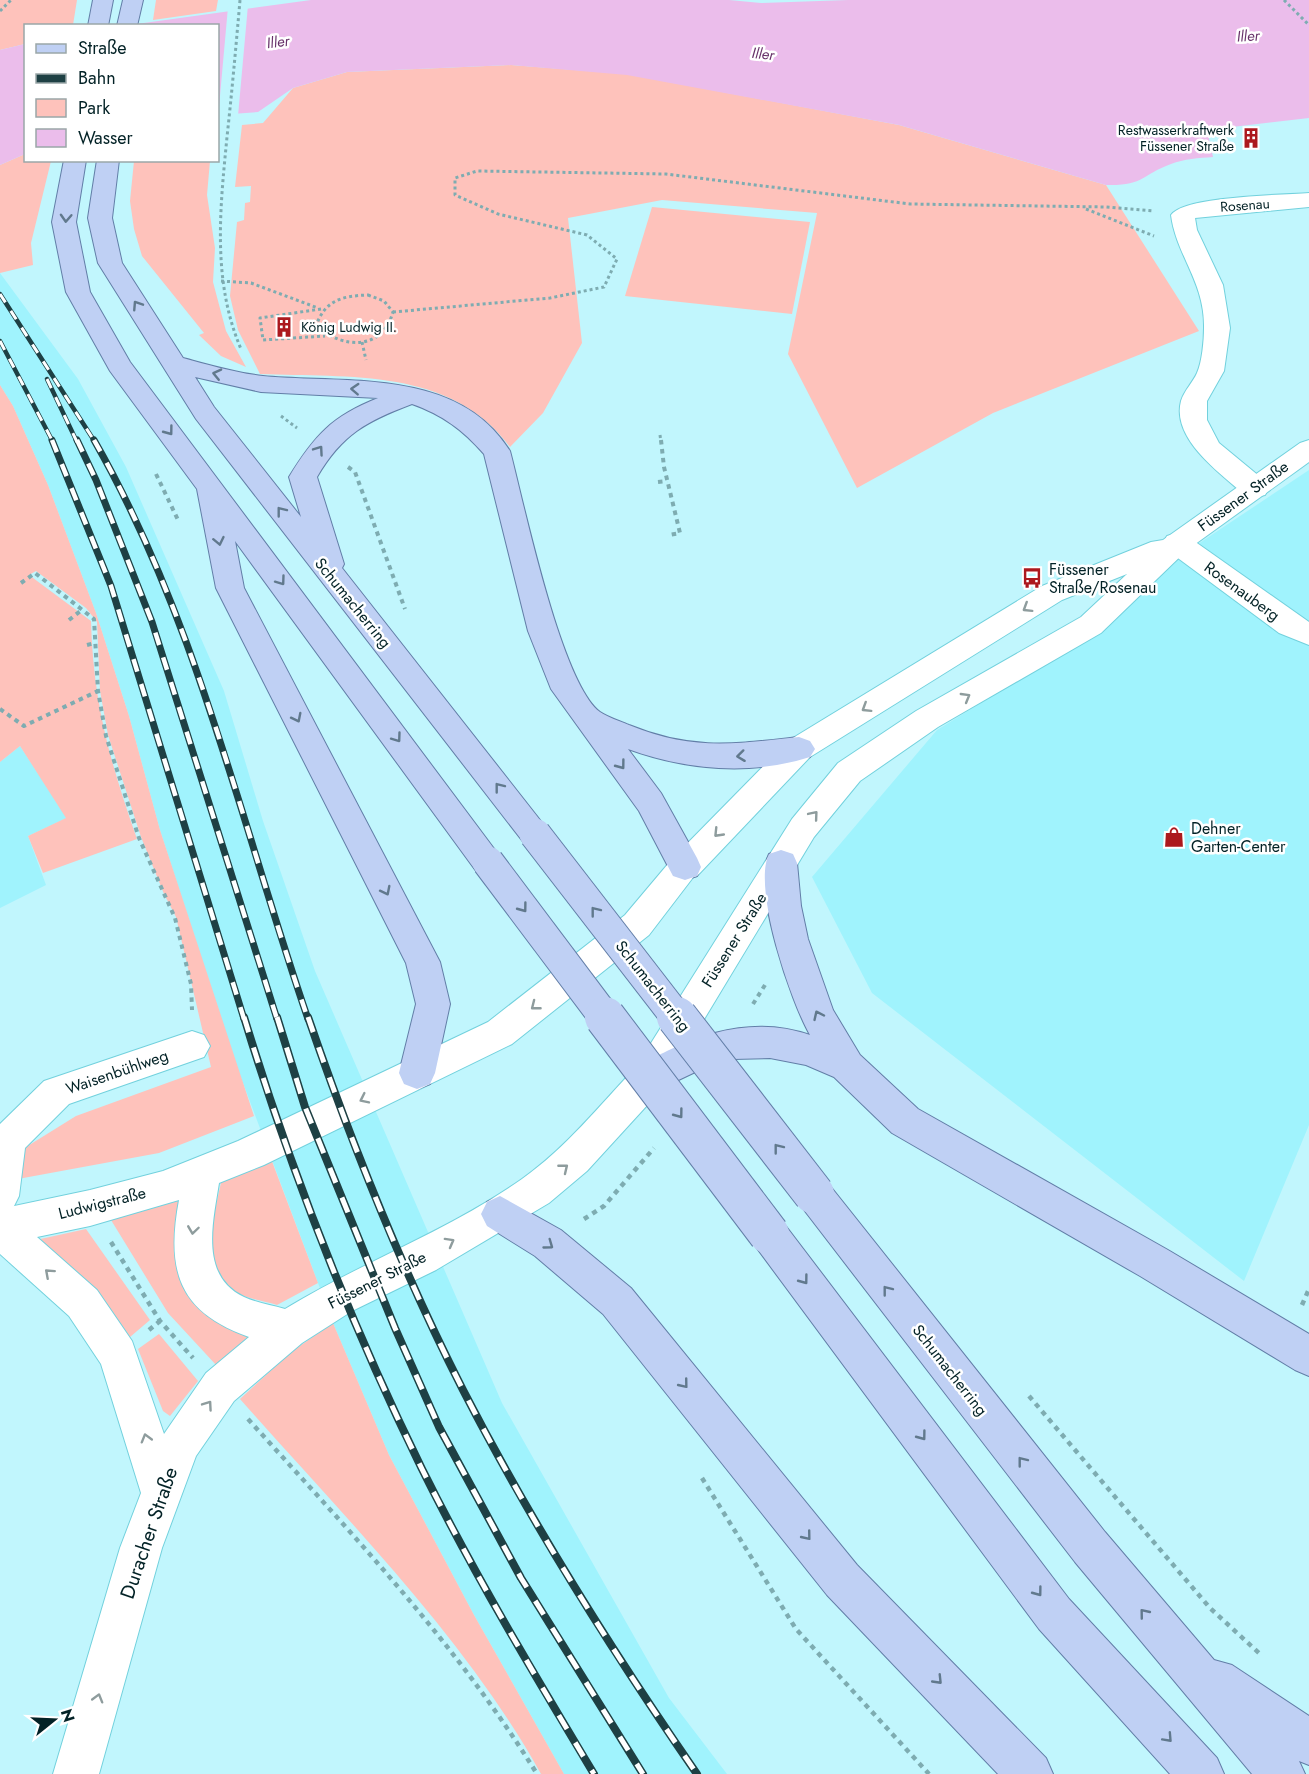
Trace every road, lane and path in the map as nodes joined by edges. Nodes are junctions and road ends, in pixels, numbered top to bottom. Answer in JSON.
{"nodes":[{"id":1,"x":12,"y":0,"type":"edge"},
{"id":2,"x":104,"y":0,"type":"edge"},
{"id":3,"x":133,"y":0,"type":"edge"},
{"id":4,"x":240,"y":0,"type":"edge"},
{"id":5,"x":1284,"y":0,"type":"edge"},
{"id":6,"x":0,"y":11,"type":"edge"},
{"id":7,"x":98,"y":24,"type":"edge"},
{"id":8,"x":127,"y":24,"type":"edge"},
{"id":9,"x":1309,"y":25,"type":"edge"},
{"id":10,"x":75,"y":162,"type":"edge"},
{"id":11,"x":108,"y":162,"type":"edge"},
{"id":12,"x":1309,"y":200,"type":"edge"},
{"id":13,"x":1183,"y":214,"type":"junction"},
{"id":14,"x":221,"y":281,"type":"junction"},
{"id":15,"x":321,"y":309,"type":"junction"},
{"id":16,"x":393,"y":312,"type":"junction"},
{"id":17,"x":325,"y":336,"type":"junction"},
{"id":18,"x":170,"y":356,"type":"junction"},
{"id":19,"x":259,"y":384,"type":"junction"},
{"id":20,"x":413,"y":395,"type":"junction"},
{"id":21,"x":660,"y":435,"type":"dead end"},
{"id":22,"x":320,"y":446,"type":"junction"},
{"id":23,"x":1309,"y":448,"type":"edge"},
{"id":24,"x":667,"y":481,"type":"junction"},
{"id":25,"x":658,"y":482,"type":"dead end"},
{"id":26,"x":209,"y":483,"type":"junction"},
{"id":27,"x":1255,"y":488,"type":"junction"},
{"id":28,"x":669,"y":535,"type":"dead end"},
{"id":29,"x":1177,"y":543,"type":"junction"},
{"id":30,"x":21,"y":583,"type":"dead end"},
{"id":31,"x":336,"y":583,"type":"junction"},
{"id":32,"x":83,"y":609,"type":"junction"},
{"id":33,"x":406,"y":610,"type":"dead end"},
{"id":34,"x":69,"y":620,"type":"dead end"},
{"id":35,"x":1309,"y":634,"type":"edge"},
{"id":36,"x":95,"y":643,"type":"junction"},
{"id":37,"x":87,"y":645,"type":"dead end"},
{"id":38,"x":98,"y":691,"type":"junction"},
{"id":39,"x":0,"y":709,"type":"edge"},
{"id":40,"x":586,"y":718,"type":"junction"},
{"id":41,"x":799,"y":749,"type":"junction"},
{"id":42,"x":111,"y":754,"type":"junction"},
{"id":43,"x":105,"y":756,"type":"dead end"},
{"id":44,"x":781,"y":863,"type":"junction"},
{"id":45,"x":685,"y":867,"type":"junction"},
{"id":46,"x":192,"y":1046,"type":"joint"},
{"id":47,"x":847,"y":1066,"type":"junction"},
{"id":48,"x":417,"y":1073,"type":"junction"},
{"id":49,"x":649,"y":1078,"type":"junction"},
{"id":50,"x":202,"y":1172,"type":"junction"},
{"id":51,"x":0,"y":1196,"type":"edge"},
{"id":52,"x":90,"y":1208,"type":"junction"},
{"id":53,"x":500,"y":1214,"type":"junction"},
{"id":54,"x":0,"y":1228,"type":"edge"},
{"id":55,"x":288,"y":1329,"type":"junction"},
{"id":56,"x":1309,"y":1356,"type":"edge"},
{"id":57,"x":220,"y":1387,"type":"junction"},
{"id":58,"x":1027,"y":1394,"type":"dead end"},
{"id":59,"x":697,"y":1469,"type":"dead end"},
{"id":60,"x":162,"y":1494,"type":"junction"},
{"id":61,"x":1182,"y":1658,"type":"junction"},
{"id":62,"x":1268,"y":1661,"type":"dead end"},
{"id":63,"x":1309,"y":1742,"type":"edge"},
{"id":64,"x":76,"y":1774,"type":"edge"},
{"id":65,"x":537,"y":1774,"type":"edge"},
{"id":66,"x":929,"y":1774,"type":"edge"},
{"id":67,"x":1030,"y":1774,"type":"edge"},
{"id":68,"x":1201,"y":1774,"type":"edge"},
{"id":69,"x":1282,"y":1774,"type":"edge"}],
"edges":[{"from":1,"to":6,"type":"path"},
{"from":2,"to":7,"type":"main road"},
{"from":3,"to":8,"type":"main road"},
{"from":4,"to":14,"type":"path"},
{"from":5,"to":9,"type":"path"},
{"from":10,"to":26,"type":"main road","one_way":true},
{"from":18,"to":11,"type":"main road","name":"Schumacherring","one_way":true},
{"from":12,"to":13,"type":"street","name":"Rosenau"},
{"from":13,"to":16,"type":"path"},
{"from":13,"to":27,"type":"street"},
{"from":14,"to":15,"type":"path"},
{"from":14,"to":19,"type":"path"},
{"from":15,"to":16,"type":"path"},
{"from":15,"to":17,"type":"path"},
{"from":15,"to":17,"type":"path"},
{"from":16,"to":17,"type":"path"},
{"from":19,"to":18,"type":"main road","one_way":true},
{"from":31,"to":18,"type":"main road","name":"Schumacherring","one_way":true},
{"from":20,"to":19,"type":"main road","one_way":true},
{"from":19,"to":22,"type":"path"},
{"from":20,"to":22,"type":"main road"},
{"from":20,"to":40,"type":"main road"},
{"from":21,"to":24,"type":"path"},
{"from":31,"to":22,"type":"main road","one_way":true},
{"from":22,"to":33,"type":"path"},
{"from":23,"to":27,"type":"street","name":"Füssener Straße"},
{"from":24,"to":25,"type":"path"},
{"from":24,"to":28,"type":"path"},
{"from":26,"to":48,"type":"main road","one_way":true},
{"from":26,"to":68,"type":"main road","one_way":true,"bridge":true},
{"from":27,"to":29,"type":"street","name":"Füssener Straße"},
{"from":29,"to":35,"type":"street","name":"Rosenauberg"},
{"from":29,"to":41,"type":"street","name":"Füssener Straße","one_way":true},
{"from":44,"to":29,"type":"street","name":"Füssener Straße","one_way":true},
{"from":30,"to":32,"type":"path"},
{"from":61,"to":31,"type":"main road","name":"Schumacherring","one_way":true,"bridge":true},
{"from":32,"to":34,"type":"path"},
{"from":32,"to":36,"type":"path"},
{"from":36,"to":37,"type":"path"},
{"from":36,"to":38,"type":"path"},
{"from":38,"to":39,"type":"path"},
{"from":38,"to":42,"type":"path"},
{"from":41,"to":40,"type":"main road","one_way":true},
{"from":40,"to":45,"type":"main road","one_way":true},
{"from":41,"to":45,"type":"street","name":"Füssener Straße","one_way":true},
{"from":42,"to":43,"type":"path"},
{"from":42,"to":46,"type":"path"},
{"from":47,"to":44,"type":"main road","one_way":true},
{"from":44,"to":49,"type":"street","name":"Füssener Straße"},
{"from":45,"to":48,"type":"street","name":"Füssener Straße","one_way":true},
{"from":46,"to":51,"type":"street","name":"Waisenbühlweg"},
{"from":47,"to":49,"type":"main road"},
{"from":47,"to":56,"type":"main road"},
{"from":48,"to":50,"type":"street","name":"Füssener Straße","one_way":true},
{"from":53,"to":49,"type":"street","name":"Füssener Straße","one_way":true},
{"from":50,"to":52,"type":"street","name":"Ludwigstraße"},
{"from":50,"to":55,"type":"street","one_way":true},
{"from":52,"to":54,"type":"street","name":"Ludwigstraße"},
{"from":52,"to":57,"type":"path"},
{"from":55,"to":53,"type":"street","name":"Füssener Straße","one_way":true},
{"from":53,"to":67,"type":"main road","one_way":true},
{"from":60,"to":54,"type":"street","one_way":true},
{"from":55,"to":57,"type":"street","name":"Duracher Straße"},
{"from":60,"to":57,"type":"street","name":"Duracher Straße","one_way":true},
{"from":57,"to":65,"type":"path"},
{"from":58,"to":62,"type":"path"},
{"from":59,"to":66,"type":"path"},
{"from":64,"to":60,"type":"street","name":"Duracher Straße","one_way":true},
{"from":61,"to":63,"type":"main road"},
{"from":61,"to":69,"type":"main road","name":"Schumacherring"}]}
